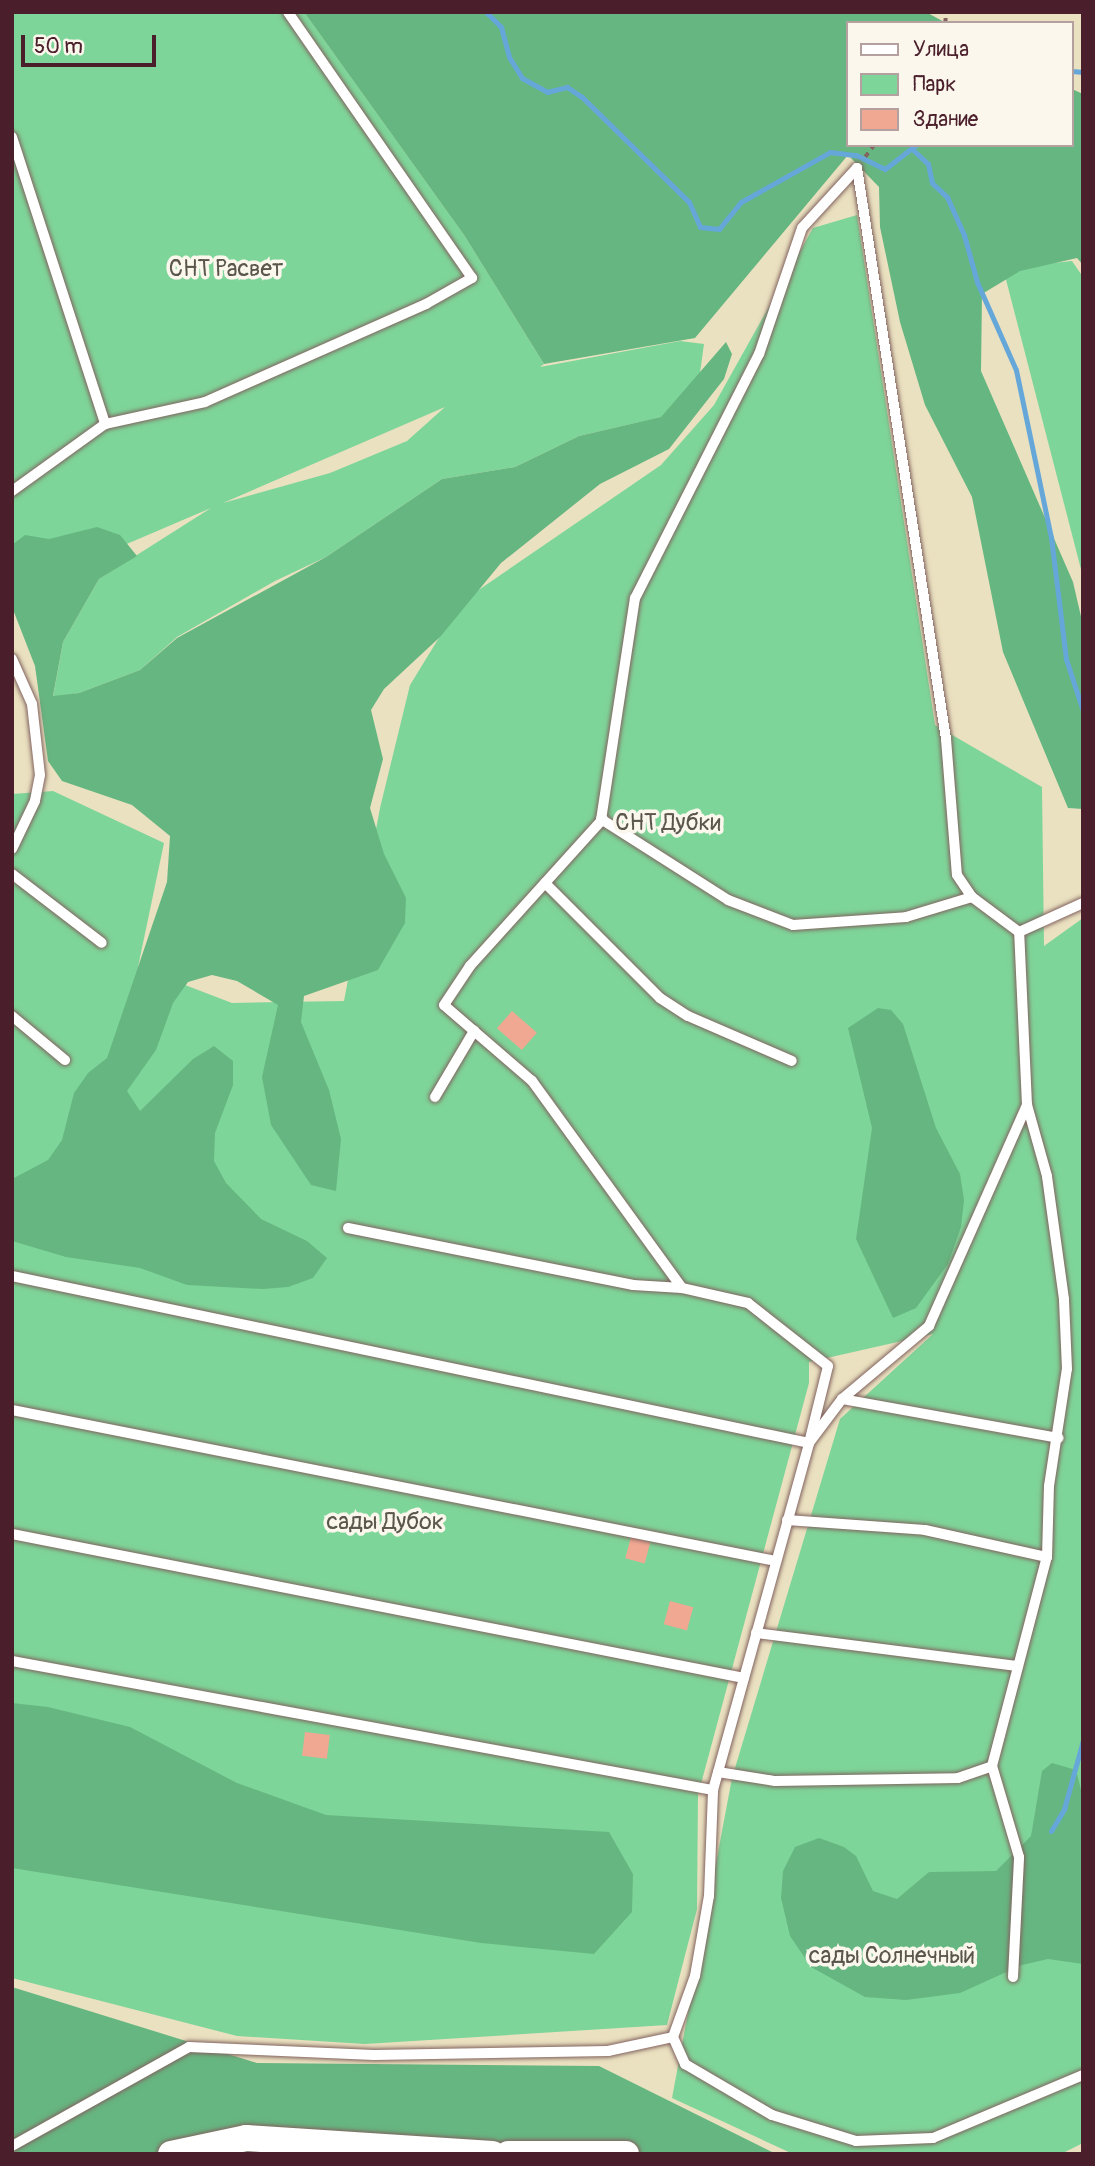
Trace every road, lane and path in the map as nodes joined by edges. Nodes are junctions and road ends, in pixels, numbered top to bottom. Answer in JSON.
{"nodes":[{"id":1,"x":288,"y":12,"type":"edge"},
{"id":2,"x":12,"y":136,"type":"edge"},
{"id":3,"x":105,"y":424,"type":"junction"},
{"id":4,"x":12,"y":491,"type":"edge"},
{"id":5,"x":12,"y":659,"type":"edge"},
{"id":6,"x":603,"y":820,"type":"junction"},
{"id":7,"x":12,"y":849,"type":"edge"},
{"id":8,"x":12,"y":874,"type":"edge"},
{"id":9,"x":545,"y":883,"type":"junction"},
{"id":10,"x":972,"y":897,"type":"junction"},
{"id":11,"x":1083,"y":903,"type":"edge"},
{"id":12,"x":1019,"y":932,"type":"junction"},
{"id":13,"x":102,"y":943,"type":"dead end"},
{"id":14,"x":12,"y":1016,"type":"edge"},
{"id":15,"x":474,"y":1031,"type":"junction"},
{"id":16,"x":65,"y":1060,"type":"dead end"},
{"id":17,"x":792,"y":1061,"type":"dead end"},
{"id":18,"x":435,"y":1097,"type":"dead end"},
{"id":19,"x":1027,"y":1105,"type":"junction"},
{"id":20,"x":348,"y":1228,"type":"dead end"},
{"id":21,"x":12,"y":1276,"type":"edge"},
{"id":22,"x":682,"y":1288,"type":"junction"},
{"id":23,"x":842,"y":1399,"type":"junction"},
{"id":24,"x":12,"y":1410,"type":"edge"},
{"id":25,"x":1059,"y":1438,"type":"junction"},
{"id":26,"x":809,"y":1443,"type":"junction"},
{"id":27,"x":787,"y":1520,"type":"junction"},
{"id":28,"x":12,"y":1534,"type":"edge"},
{"id":29,"x":1047,"y":1556,"type":"junction"},
{"id":30,"x":776,"y":1561,"type":"junction"},
{"id":31,"x":756,"y":1633,"type":"junction"},
{"id":32,"x":12,"y":1661,"type":"edge"},
{"id":33,"x":1018,"y":1666,"type":"junction"},
{"id":34,"x":744,"y":1678,"type":"junction"},
{"id":35,"x":992,"y":1766,"type":"junction"},
{"id":36,"x":718,"y":1772,"type":"junction"},
{"id":37,"x":713,"y":1790,"type":"junction"},
{"id":38,"x":1013,"y":1977,"type":"dead end"},
{"id":39,"x":673,"y":2037,"type":"junction"},
{"id":40,"x":1083,"y":2075,"type":"edge"},
{"id":41,"x":12,"y":2146,"type":"edge"},
{"id":42,"x":171,"y":2154,"type":"edge"},
{"id":43,"x":492,"y":2154,"type":"edge"},
{"id":44,"x":508,"y":2154,"type":"edge"},
{"id":45,"x":626,"y":2154,"type":"edge"}],
"edges":[{"from":1,"to":3,"type":"lane"},
{"from":2,"to":3,"type":"lane"},
{"from":3,"to":4,"type":"lane"},
{"from":5,"to":7,"type":"lane"},
{"from":6,"to":9,"type":"lane"},
{"from":6,"to":10,"type":"lane"},
{"from":6,"to":10,"type":"lane"},
{"from":8,"to":13,"type":"lane"},
{"from":9,"to":15,"type":"lane"},
{"from":9,"to":17,"type":"lane"},
{"from":10,"to":12,"type":"lane"},
{"from":11,"to":12,"type":"lane"},
{"from":12,"to":19,"type":"lane"},
{"from":14,"to":16,"type":"lane"},
{"from":15,"to":18,"type":"lane"},
{"from":15,"to":22,"type":"lane"},
{"from":19,"to":23,"type":"lane"},
{"from":19,"to":25,"type":"lane"},
{"from":20,"to":22,"type":"lane"},
{"from":21,"to":26,"type":"lane"},
{"from":22,"to":26,"type":"lane"},
{"from":23,"to":25,"type":"lane"},
{"from":23,"to":26,"type":"lane"},
{"from":24,"to":30,"type":"lane"},
{"from":25,"to":29,"type":"lane"},
{"from":26,"to":27,"type":"lane"},
{"from":27,"to":29,"type":"lane"},
{"from":27,"to":30,"type":"lane"},
{"from":28,"to":34,"type":"lane"},
{"from":29,"to":33,"type":"lane"},
{"from":30,"to":31,"type":"lane"},
{"from":31,"to":33,"type":"lane"},
{"from":31,"to":34,"type":"lane"},
{"from":32,"to":37,"type":"lane"},
{"from":33,"to":35,"type":"lane"},
{"from":34,"to":36,"type":"lane"},
{"from":35,"to":36,"type":"lane"},
{"from":35,"to":38,"type":"lane"},
{"from":36,"to":37,"type":"lane"},
{"from":37,"to":39,"type":"lane"},
{"from":39,"to":40,"type":"lane"},
{"from":39,"to":41,"type":"lane"},
{"from":42,"to":43,"type":"street"},
{"from":44,"to":45,"type":"street"}]}
